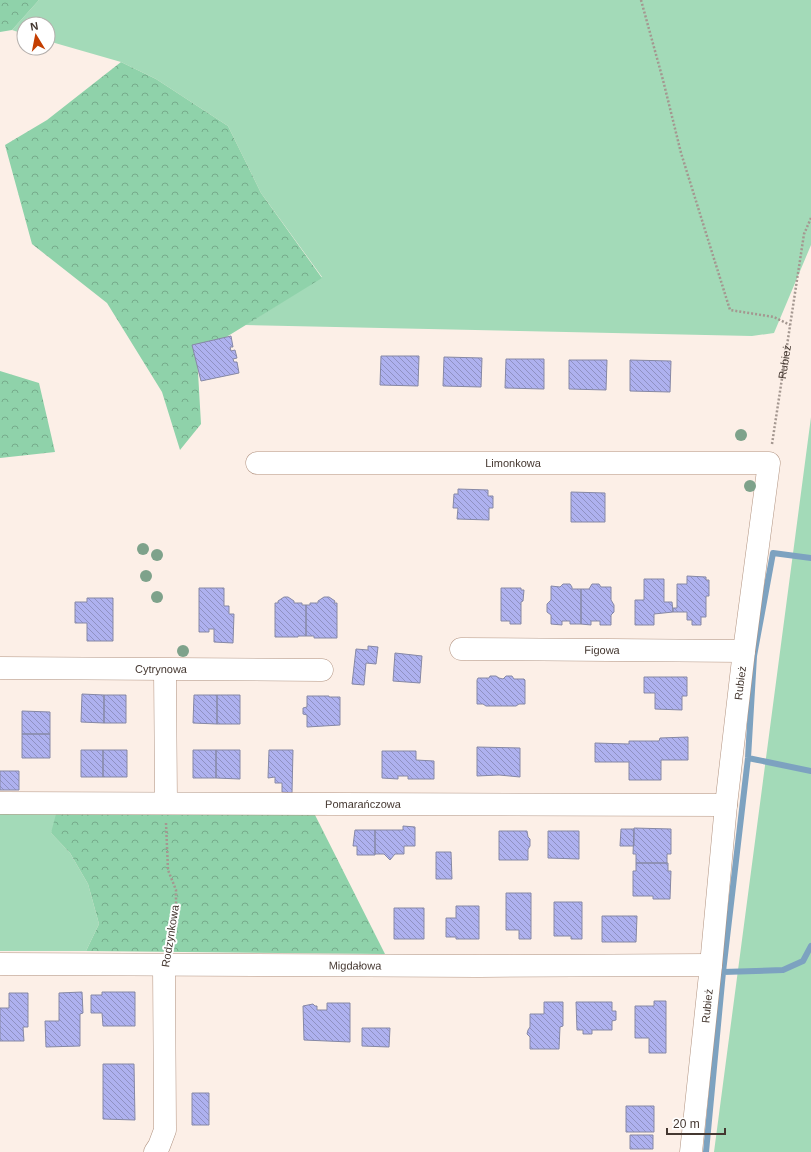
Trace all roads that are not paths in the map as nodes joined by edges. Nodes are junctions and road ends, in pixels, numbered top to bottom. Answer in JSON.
{"nodes":[{"id":1,"x":257,"y":463,"type":"dead end"},
{"id":2,"x":769,"y":463,"type":"joint"},
{"id":3,"x":461,"y":649,"type":"dead end"},
{"id":4,"x":744,"y":651,"type":"junction"},
{"id":5,"x":0,"y":668,"type":"edge"},
{"id":6,"x":165,"y":670,"type":"junction"},
{"id":7,"x":322,"y":670,"type":"dead end"},
{"id":8,"x":0,"y":803,"type":"edge"},
{"id":9,"x":166,"y":803,"type":"junction"},
{"id":10,"x":726,"y":805,"type":"junction"},
{"id":11,"x":0,"y":964,"type":"edge"},
{"id":12,"x":164,"y":965,"type":"junction"},
{"id":13,"x":711,"y":965,"type":"junction"},
{"id":14,"x":155,"y":1152,"type":"edge"},
{"id":15,"x":691,"y":1152,"type":"edge"}],
"edges":[{"from":1,"to":2,"type":"street","name":"Limonkowa"},
{"from":2,"to":4,"type":"street","name":"Rubież"},
{"from":3,"to":4,"type":"street","name":"Figowa"},
{"from":4,"to":10,"type":"street","name":"Rubież"},
{"from":5,"to":6,"type":"street","name":"Cytrynowa"},
{"from":6,"to":7,"type":"street","name":"Cytrynowa"},
{"from":6,"to":9,"type":"street"},
{"from":8,"to":9,"type":"street","name":"Pomarańczowa"},
{"from":9,"to":10,"type":"street","name":"Pomarańczowa"},
{"from":10,"to":13,"type":"street","name":"Rubież"},
{"from":11,"to":12,"type":"street","name":"Migdałowa"},
{"from":12,"to":13,"type":"street","name":"Migdałowa"},
{"from":12,"to":14,"type":"street","name":"Rodzynkowa"},
{"from":13,"to":15,"type":"street","name":"Rubież"}]}
